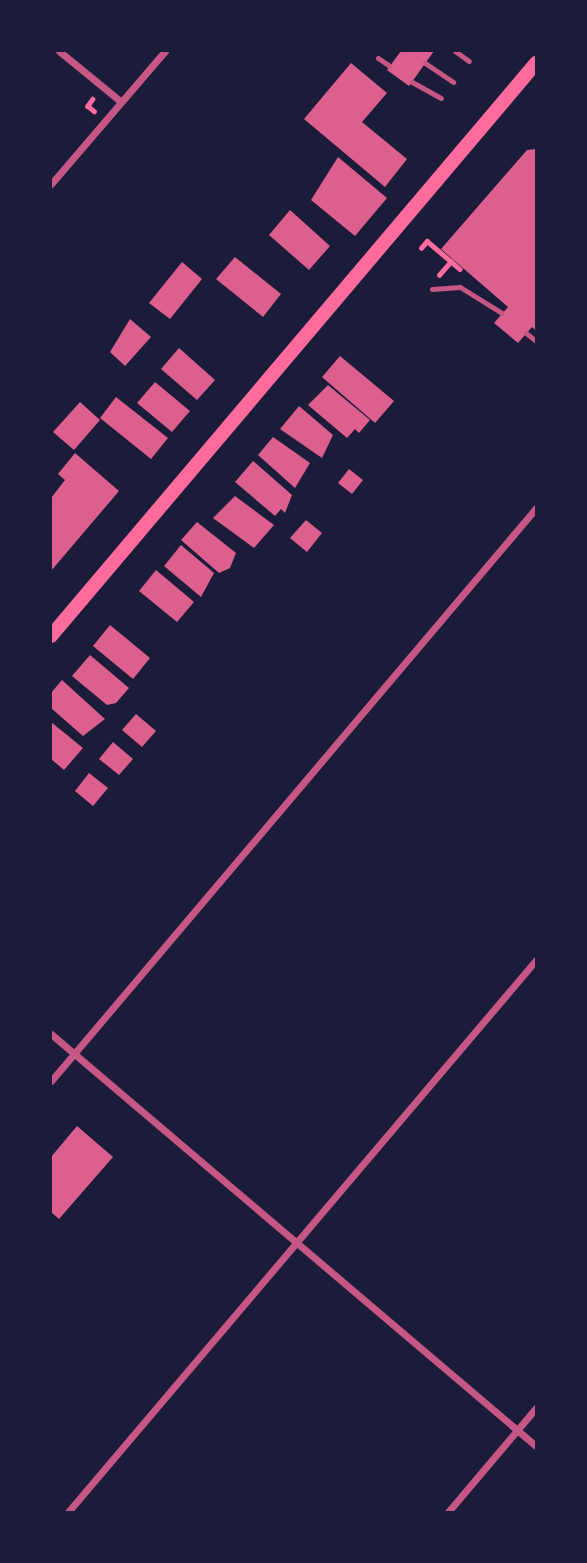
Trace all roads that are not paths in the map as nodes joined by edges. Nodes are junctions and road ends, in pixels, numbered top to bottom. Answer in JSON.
{"nodes":[{"id":1,"x":59,"y":51,"type":"edge"},
{"id":2,"x":165,"y":51,"type":"edge"},
{"id":3,"x":455,"y":51,"type":"edge"},
{"id":4,"x":378,"y":58,"type":"dead end"},
{"id":5,"x":469,"y":61,"type":"dead end"},
{"id":6,"x":425,"y":63,"type":"dead end"},
{"id":7,"x":536,"y":63,"type":"edge"},
{"id":8,"x":390,"y":66,"type":"dead end"},
{"id":9,"x":412,"y":82,"type":"dead end"},
{"id":10,"x":453,"y":82,"type":"dead end"},
{"id":11,"x":442,"y":98,"type":"dead end"},
{"id":12,"x":120,"y":101,"type":"junction"},
{"id":13,"x":51,"y":184,"type":"edge"},
{"id":14,"x":432,"y":289,"type":"dead end"},
{"id":15,"x":502,"y":313,"type":"dead end"},
{"id":16,"x":526,"y":333,"type":"dead end"},
{"id":17,"x":536,"y":341,"type":"edge"},
{"id":18,"x":536,"y":508,"type":"edge"},
{"id":19,"x":51,"y":636,"type":"edge"},
{"id":20,"x":536,"y":960,"type":"edge"},
{"id":21,"x":51,"y":1034,"type":"edge"},
{"id":22,"x":73,"y":1054,"type":"junction"},
{"id":23,"x":51,"y":1081,"type":"edge"},
{"id":24,"x":296,"y":1243,"type":"junction"},
{"id":25,"x":536,"y":1408,"type":"edge"},
{"id":26,"x":517,"y":1430,"type":"junction"},
{"id":27,"x":536,"y":1446,"type":"edge"},
{"id":28,"x":68,"y":1512,"type":"edge"},
{"id":29,"x":448,"y":1512,"type":"edge"}],
"edges":[{"from":1,"to":12,"type":"street"},
{"from":2,"to":12,"type":"street"},
{"from":3,"to":5,"type":"lane"},
{"from":4,"to":8,"type":"lane"},
{"from":6,"to":10,"type":"lane"},
{"from":7,"to":19,"type":"main road"},
{"from":9,"to":11,"type":"lane"},
{"from":12,"to":13,"type":"street"},
{"from":14,"to":15,"type":"lane"},
{"from":16,"to":17,"type":"lane"},
{"from":18,"to":22,"type":"street"},
{"from":20,"to":24,"type":"street"},
{"from":21,"to":22,"type":"street"},
{"from":22,"to":23,"type":"street"},
{"from":22,"to":24,"type":"street"},
{"from":24,"to":26,"type":"street"},
{"from":24,"to":28,"type":"street"},
{"from":25,"to":26,"type":"street"},
{"from":26,"to":27,"type":"street"},
{"from":26,"to":29,"type":"street"}]}
